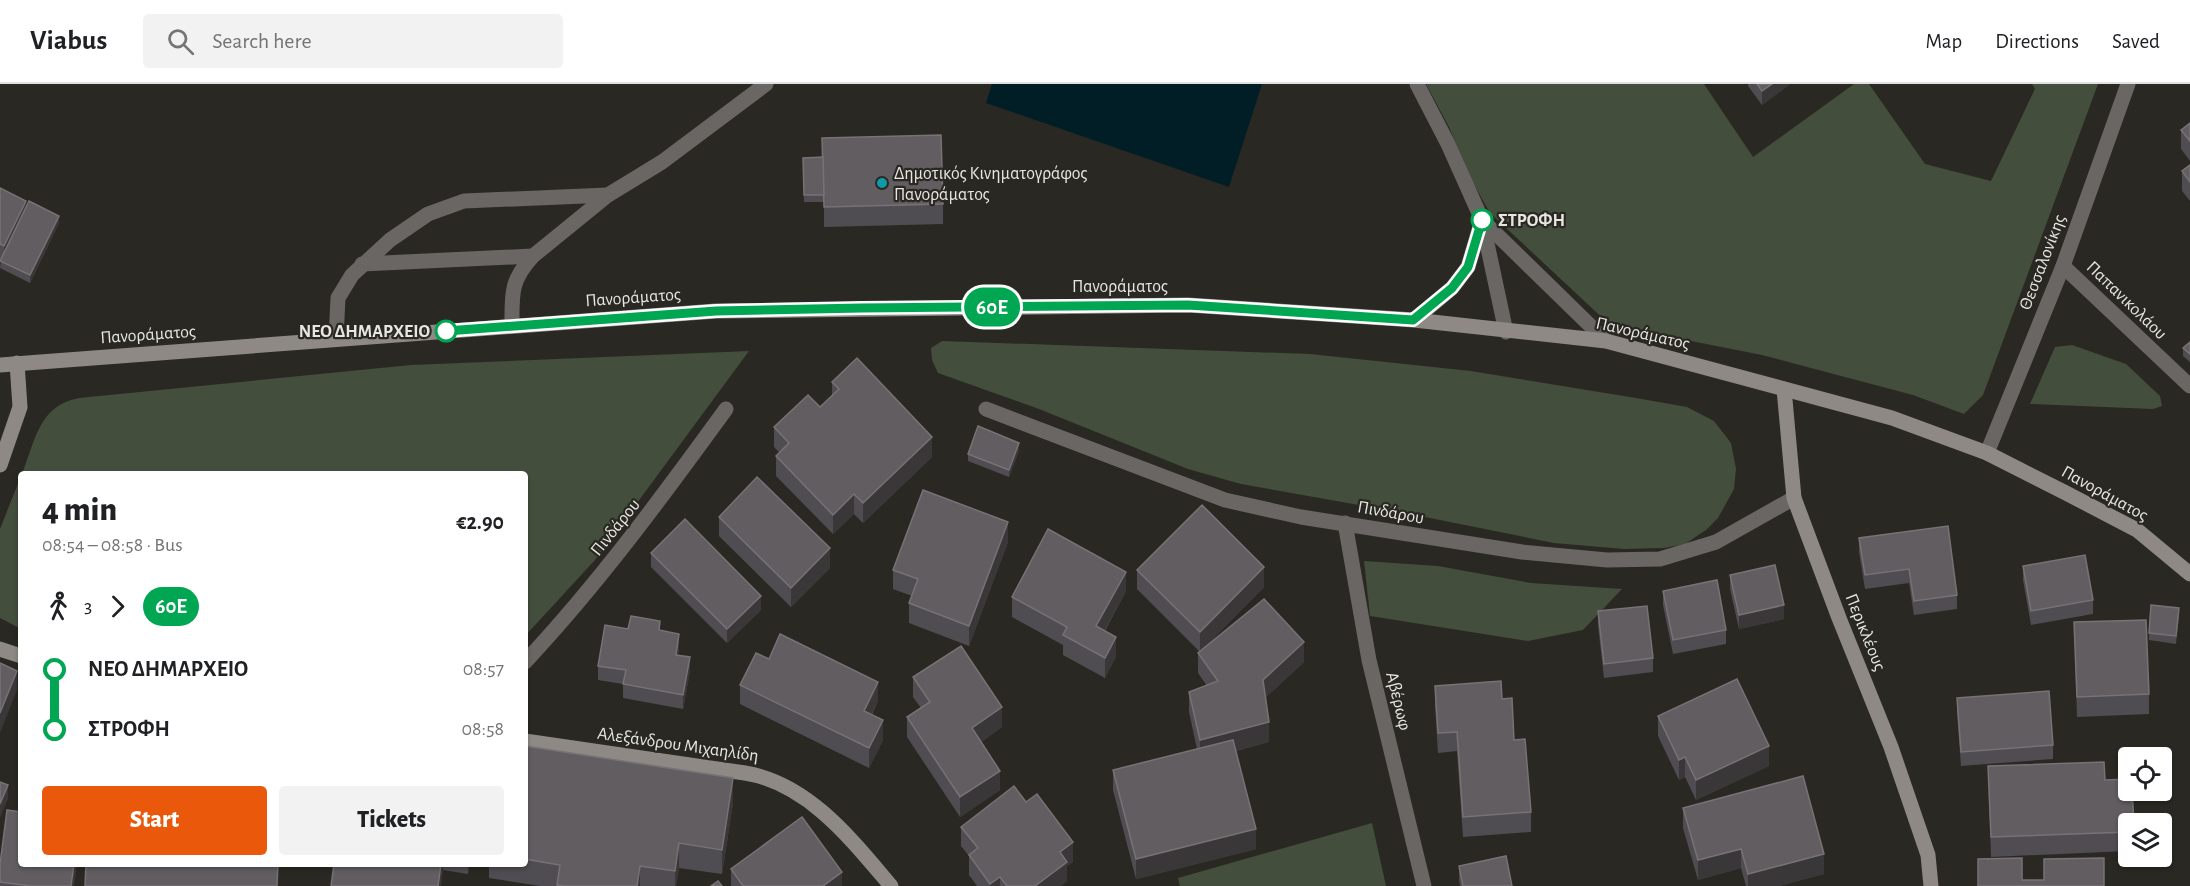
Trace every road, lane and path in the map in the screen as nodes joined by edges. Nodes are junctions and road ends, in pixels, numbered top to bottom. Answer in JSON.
{"nodes":[{"id":1,"x":766,"y":84,"type":"edge"},
{"id":2,"x":1417,"y":84,"type":"edge"},
{"id":3,"x":2128,"y":84,"type":"edge"},
{"id":4,"x":608,"y":195,"type":"junction"},
{"id":5,"x":1482,"y":220,"type":"junction"},
{"id":6,"x":533,"y":256,"type":"junction"},
{"id":7,"x":362,"y":264,"type":"junction"},
{"id":8,"x":2063,"y":266,"type":"junction"},
{"id":9,"x":1413,"y":320,"type":"junction"},
{"id":10,"x":512,"y":326,"type":"junction"},
{"id":11,"x":1506,"y":332,"type":"junction"},
{"id":12,"x":336,"y":339,"type":"junction"},
{"id":13,"x":1606,"y":341,"type":"junction"},
{"id":14,"x":17,"y":363,"type":"junction"},
{"id":15,"x":0,"y":365,"type":"edge"},
{"id":16,"x":2190,"y":386,"type":"edge"},
{"id":17,"x":1784,"y":389,"type":"junction"},
{"id":18,"x":726,"y":409,"type":"dead end"},
{"id":19,"x":986,"y":409,"type":"dead end"},
{"id":20,"x":1987,"y":453,"type":"junction"},
{"id":21,"x":0,"y":465,"type":"edge"},
{"id":22,"x":1794,"y":498,"type":"junction"},
{"id":23,"x":1345,"y":523,"type":"junction"},
{"id":24,"x":2190,"y":574,"type":"edge"},
{"id":25,"x":0,"y":649,"type":"edge"},
{"id":26,"x":18,"y":655,"type":"edge"},
{"id":27,"x":528,"y":659,"type":"edge"},
{"id":28,"x":528,"y":741,"type":"edge"},
{"id":29,"x":891,"y":886,"type":"edge"},
{"id":30,"x":1424,"y":886,"type":"edge"},
{"id":31,"x":1931,"y":886,"type":"edge"}],
"edges":[{"from":1,"to":4,"type":"street"},
{"from":2,"to":5,"type":"street"},
{"from":3,"to":8,"type":"street","name":"Θεσσαλονίκης"},
{"from":4,"to":6,"type":"street"},
{"from":4,"to":7,"type":"street"},
{"from":5,"to":9,"type":"street"},
{"from":5,"to":11,"type":"street"},
{"from":5,"to":13,"type":"street"},
{"from":6,"to":7,"type":"street"},
{"from":6,"to":10,"type":"street"},
{"from":7,"to":12,"type":"street"},
{"from":8,"to":16,"type":"street","name":"Παπανικολάου"},
{"from":8,"to":20,"type":"street","name":"Θεσσαλονίκης"},
{"from":9,"to":10,"type":"main road","name":"Πανοράματος"},
{"from":9,"to":11,"type":"main road","name":"Πανοράματος"},
{"from":10,"to":12,"type":"main road","name":"Πανοράματος"},
{"from":11,"to":13,"type":"main road","name":"Πανοράματος"},
{"from":12,"to":14,"type":"main road","name":"Πανοράματος"},
{"from":13,"to":17,"type":"main road","name":"Πανοράματος"},
{"from":14,"to":15,"type":"main road","name":"Πανοράματος"},
{"from":14,"to":21,"type":"main road"},
{"from":17,"to":20,"type":"main road","name":"Πανοράματος"},
{"from":17,"to":22,"type":"main road","name":"Περικλέους"},
{"from":18,"to":27,"type":"street","name":"Πινδάρου"},
{"from":19,"to":23,"type":"street","name":"Πινδάρου"},
{"from":20,"to":24,"type":"main road","name":"Πανοράματος"},
{"from":22,"to":23,"type":"street","name":"Πινδάρου"},
{"from":22,"to":31,"type":"main road","name":"Περικλέους"},
{"from":23,"to":30,"type":"street","name":"Αβέρωφ"},
{"from":25,"to":26,"type":"main road"},
{"from":28,"to":29,"type":"main road","name":"Aλεξάνδρου Mιχαηλίδη"}]}
